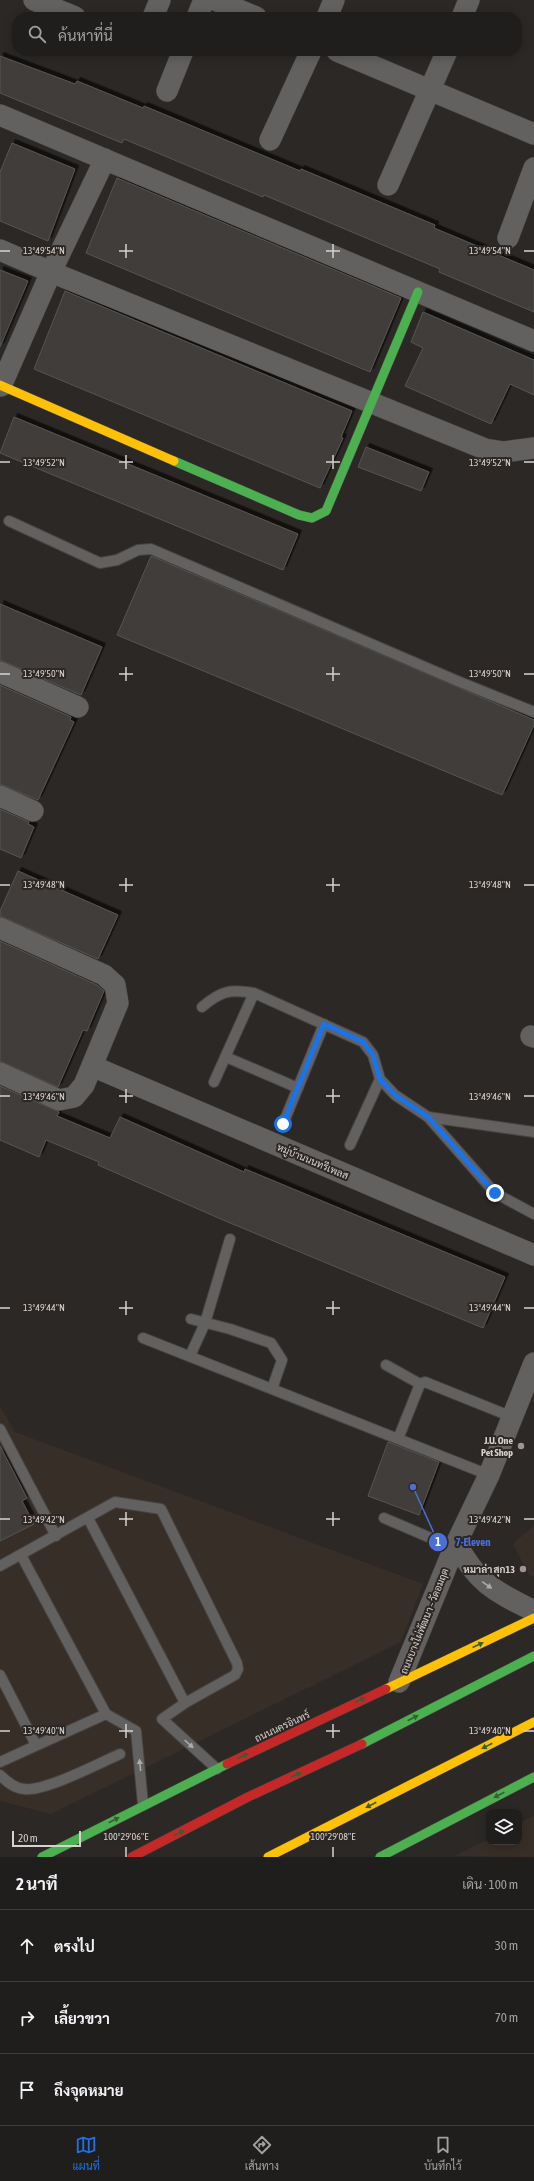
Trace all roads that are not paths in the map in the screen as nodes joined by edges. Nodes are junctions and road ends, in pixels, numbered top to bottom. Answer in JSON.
{"nodes":[{"id":1,"x":34,"y":0,"type":"edge"},
{"id":2,"x":160,"y":0,"type":"edge"},
{"id":3,"x":204,"y":0,"type":"edge"},
{"id":4,"x":215,"y":0,"type":"edge"},
{"id":5,"x":334,"y":0,"type":"edge"},
{"id":6,"x":469,"y":0,"type":"edge"},
{"id":7,"x":63,"y":12,"type":"edge"},
{"id":8,"x":155,"y":12,"type":"edge"},
{"id":9,"x":199,"y":12,"type":"edge"},
{"id":10,"x":244,"y":12,"type":"edge"},
{"id":11,"x":329,"y":12,"type":"edge"},
{"id":12,"x":464,"y":12,"type":"edge"},
{"id":13,"x":181,"y":56,"type":"edge"},
{"id":14,"x":309,"y":56,"type":"edge"},
{"id":15,"x":349,"y":56,"type":"edge"},
{"id":16,"x":445,"y":56,"type":"edge"},
{"id":17,"x":430,"y":90,"type":"junction"},
{"id":18,"x":166,"y":91,"type":"dead end"},
{"id":19,"x":0,"y":115,"type":"edge"},
{"id":20,"x":534,"y":134,"type":"edge"},
{"id":21,"x":270,"y":140,"type":"dead end"},
{"id":22,"x":105,"y":159,"type":"junction"},
{"id":23,"x":534,"y":168,"type":"edge"},
{"id":24,"x":388,"y":185,"type":"dead end"},
{"id":25,"x":508,"y":238,"type":"dead end"},
{"id":26,"x":0,"y":250,"type":"edge"},
{"id":27,"x":51,"y":272,"type":"junction"},
{"id":28,"x":418,"y":292,"type":"junction"},
{"id":29,"x":534,"y":341,"type":"edge"},
{"id":30,"x":0,"y":385,"type":"edge"},
{"id":31,"x":372,"y":402,"type":"junction"},
{"id":32,"x":534,"y":448,"type":"edge"},
{"id":33,"x":9,"y":521,"type":"dead end"},
{"id":34,"x":0,"y":672,"type":"edge"},
{"id":35,"x":78,"y":707,"type":"dead end"},
{"id":36,"x":534,"y":712,"type":"edge"},
{"id":37,"x":0,"y":796,"type":"edge"},
{"id":38,"x":33,"y":811,"type":"dead end"},
{"id":39,"x":0,"y":928,"type":"edge"},
{"id":40,"x":254,"y":993,"type":"junction"},
{"id":41,"x":202,"y":1007,"type":"dead end"},
{"id":42,"x":324,"y":1024,"type":"junction"},
{"id":43,"x":226,"y":1057,"type":"junction"},
{"id":44,"x":92,"y":1066,"type":"junction"},
{"id":45,"x":0,"y":1073,"type":"edge"},
{"id":46,"x":380,"y":1079,"type":"junction"},
{"id":47,"x":214,"y":1082,"type":"dead end"},
{"id":48,"x":298,"y":1088,"type":"junction"},
{"id":49,"x":428,"y":1117,"type":"junction"},
{"id":50,"x":283,"y":1124,"type":"dead end"},
{"id":51,"x":534,"y":1132,"type":"edge"},
{"id":52,"x":350,"y":1145,"type":"dead end"},
{"id":53,"x":534,"y":1214,"type":"edge"},
{"id":54,"x":230,"y":1239,"type":"dead end"},
{"id":55,"x":534,"y":1255,"type":"edge"},
{"id":56,"x":191,"y":1319,"type":"dead end"},
{"id":57,"x":205,"y":1323,"type":"junction"},
{"id":58,"x":144,"y":1338,"type":"dead end"},
{"id":59,"x":190,"y":1356,"type":"junction"},
{"id":60,"x":534,"y":1363,"type":"edge"},
{"id":61,"x":386,"y":1365,"type":"dead end"},
{"id":62,"x":420,"y":1384,"type":"junction"},
{"id":63,"x":272,"y":1389,"type":"junction"},
{"id":64,"x":512,"y":1417,"type":"junction"},
{"id":65,"x":0,"y":1429,"type":"edge"},
{"id":66,"x":398,"y":1439,"type":"junction"},
{"id":67,"x":489,"y":1475,"type":"junction"},
{"id":68,"x":88,"y":1518,"type":"junction"},
{"id":69,"x":384,"y":1518,"type":"dead end"},
{"id":70,"x":56,"y":1536,"type":"junction"},
{"id":71,"x":455,"y":1545,"type":"junction"},
{"id":72,"x":21,"y":1555,"type":"junction"},
{"id":73,"x":0,"y":1566,"type":"edge"},
{"id":74,"x":534,"y":1611,"type":"edge"},
{"id":75,"x":534,"y":1618,"type":"edge"},
{"id":76,"x":534,"y":1656,"type":"edge"},
{"id":77,"x":0,"y":1675,"type":"edge"},
{"id":78,"x":399,"y":1682,"type":"junction"},
{"id":79,"x":185,"y":1703,"type":"junction"},
{"id":80,"x":106,"y":1714,"type":"junction"},
{"id":81,"x":534,"y":1722,"type":"edge"},
{"id":82,"x":36,"y":1745,"type":"junction"},
{"id":83,"x":120,"y":1754,"type":"dead end"},
{"id":84,"x":0,"y":1762,"type":"edge"},
{"id":85,"x":217,"y":1768,"type":"junction"},
{"id":86,"x":0,"y":1776,"type":"edge"},
{"id":87,"x":534,"y":1777,"type":"edge"},
{"id":88,"x":144,"y":1804,"type":"junction"},
{"id":89,"x":42,"y":1857,"type":"edge"},
{"id":90,"x":132,"y":1857,"type":"edge"},
{"id":91,"x":268,"y":1857,"type":"edge"},
{"id":92,"x":380,"y":1857,"type":"edge"}],
"edges":[{"from":1,"to":7,"type":"street"},
{"from":2,"to":8,"type":"street"},
{"from":3,"to":9,"type":"street"},
{"from":4,"to":10,"type":"street"},
{"from":5,"to":11,"type":"street"},
{"from":6,"to":12,"type":"street"},
{"from":13,"to":18,"type":"street"},
{"from":14,"to":21,"type":"street"},
{"from":15,"to":17,"type":"street"},
{"from":16,"to":17,"type":"street"},
{"from":17,"to":20,"type":"street"},
{"from":17,"to":24,"type":"street"},
{"from":19,"to":22,"type":"street"},
{"from":22,"to":27,"type":"street"},
{"from":22,"to":28,"type":"street"},
{"from":23,"to":25,"type":"street"},
{"from":26,"to":27,"type":"street"},
{"from":27,"to":30,"type":"street"},
{"from":27,"to":31,"type":"street"},
{"from":28,"to":29,"type":"street"},
{"from":28,"to":31,"type":"main road"},
{"from":30,"to":31,"type":"main road"},
{"from":31,"to":32,"type":"street"},
{"from":33,"to":36,"type":"lane"},
{"from":34,"to":35,"type":"street"},
{"from":37,"to":38,"type":"street"},
{"from":39,"to":44,"type":"street"},
{"from":40,"to":41,"type":"lane"},
{"from":40,"to":42,"type":"lane"},
{"from":40,"to":43,"type":"lane"},
{"from":42,"to":46,"type":"lane"},
{"from":42,"to":48,"type":"lane"},
{"from":43,"to":47,"type":"lane"},
{"from":43,"to":48,"type":"lane"},
{"from":44,"to":45,"type":"street"},
{"from":44,"to":55,"type":"street","name":"หมู่บ้านนนทรีเพลส"},
{"from":46,"to":49,"type":"lane"},
{"from":46,"to":52,"type":"lane"},
{"from":48,"to":50,"type":"lane"},
{"from":49,"to":51,"type":"lane"},
{"from":49,"to":53,"type":"lane"},
{"from":54,"to":57,"type":"lane"},
{"from":56,"to":57,"type":"lane"},
{"from":57,"to":59,"type":"lane"},
{"from":57,"to":63,"type":"lane"},
{"from":58,"to":59,"type":"lane"},
{"from":59,"to":63,"type":"lane"},
{"from":60,"to":64,"type":"street","name":"ถนนบางไผ่พัฒนา – วัดอมฤต"},
{"from":61,"to":62,"type":"lane"},
{"from":62,"to":64,"type":"lane"},
{"from":62,"to":66,"type":"lane"},
{"from":63,"to":66,"type":"lane"},
{"from":64,"to":67,"type":"street","name":"ถนนบางไผ่พัฒนา – วัดอมฤต"},
{"from":65,"to":70,"type":"lane"},
{"from":66,"to":67,"type":"lane"},
{"from":67,"to":71,"type":"street","name":"ถนนบางไผ่พัฒนา – วัดอมฤต"},
{"from":68,"to":70,"type":"lane"},
{"from":68,"to":79,"type":"lane"},
{"from":68,"to":79,"type":"lane"},
{"from":69,"to":71,"type":"lane"},
{"from":70,"to":72,"type":"lane"},
{"from":71,"to":74,"type":"street","one_way":true},
{"from":71,"to":78,"type":"street","name":"ถนนบางไผ่พัฒนา – วัดอมฤต"},
{"from":72,"to":73,"type":"lane"},
{"from":72,"to":80,"type":"lane"},
{"from":78,"to":75,"type":"main road","name":"ถนนนครอินทร์","one_way":true},
{"from":90,"to":76,"type":"main road","one_way":true},
{"from":77,"to":82,"type":"lane"},
{"from":85,"to":78,"type":"main road","name":"ถนนนครอินทร์","one_way":true},
{"from":79,"to":85,"type":"lane","one_way":true},
{"from":80,"to":82,"type":"lane"},
{"from":88,"to":80,"type":"lane","one_way":true},
{"from":81,"to":91,"type":"main road","one_way":true},
{"from":82,"to":84,"type":"lane"},
{"from":83,"to":86,"type":"lane"},
{"from":85,"to":88,"type":"main road","name":"ถนนนครอินทร์"},
{"from":87,"to":92,"type":"main road","one_way":true},
{"from":89,"to":88,"type":"main road","name":"ถนนนครอินทร์","one_way":true}]}
